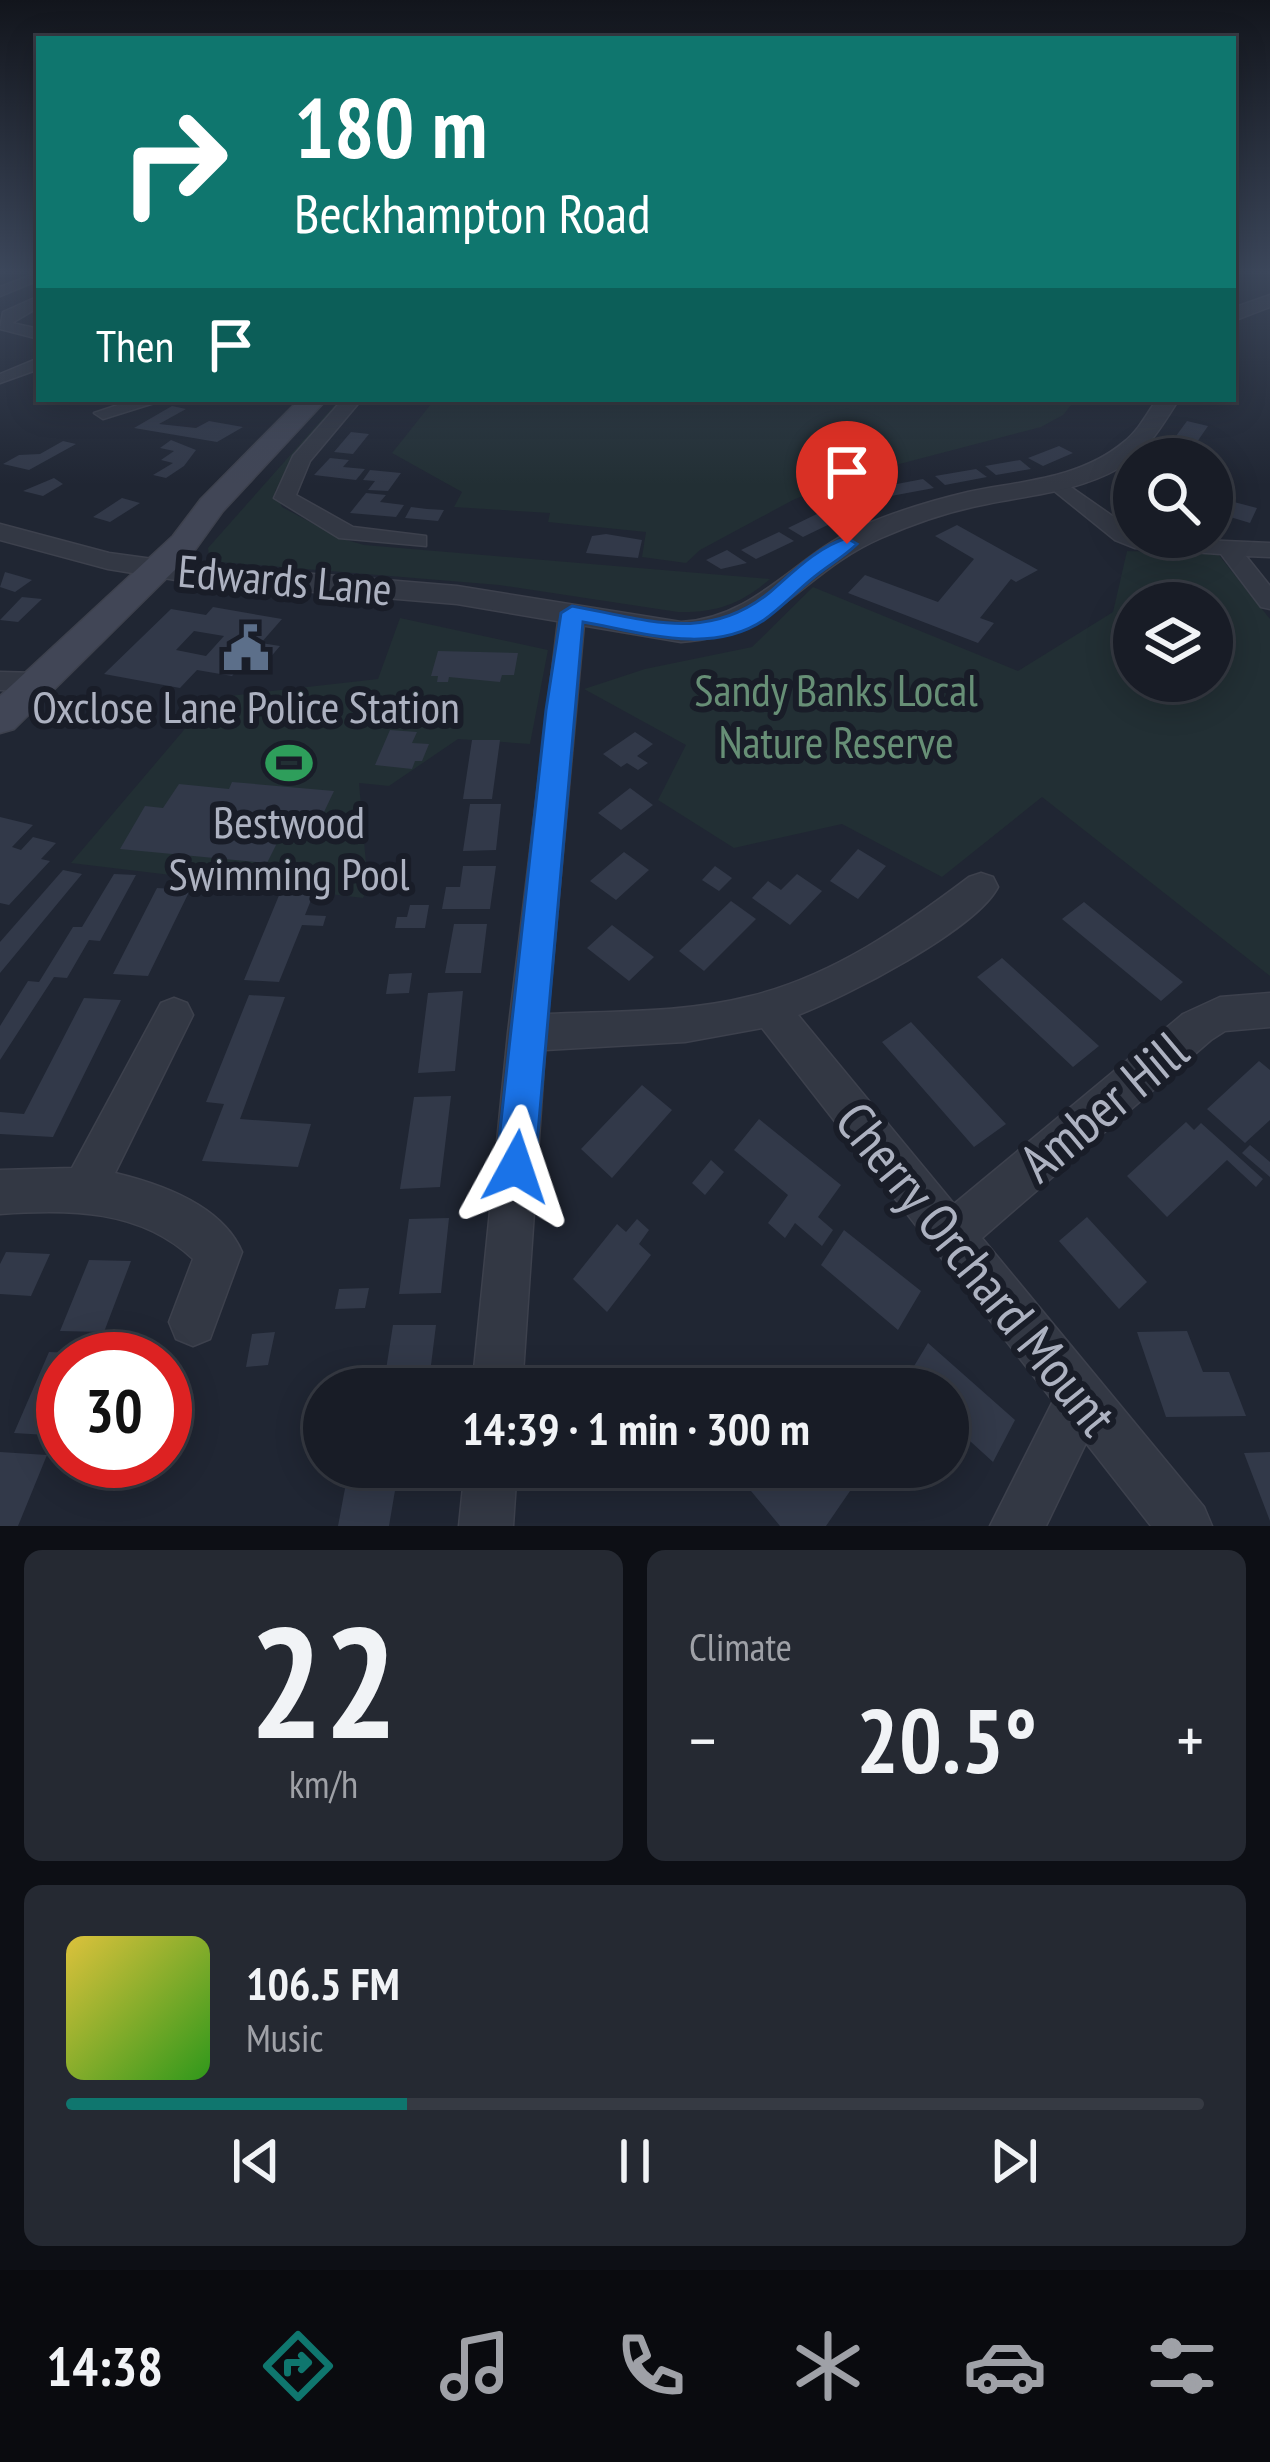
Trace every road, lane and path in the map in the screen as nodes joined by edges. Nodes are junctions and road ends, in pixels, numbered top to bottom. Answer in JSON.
{"nodes":[{"id":1,"x":36,"y":365,"type":"edge"},
{"id":2,"x":6,"y":380,"type":"edge"},
{"id":3,"x":311,"y":402,"type":"edge"},
{"id":4,"x":350,"y":402,"type":"edge"},
{"id":5,"x":1166,"y":402,"type":"edge"},
{"id":6,"x":1055,"y":482,"type":"junction"},
{"id":7,"x":1113,"y":527,"type":"edge"},
{"id":8,"x":0,"y":532,"type":"edge"},
{"id":9,"x":418,"y":541,"type":"dead end"},
{"id":10,"x":1233,"y":548,"type":"edge"},
{"id":11,"x":1270,"y":550,"type":"edge"},
{"id":12,"x":1233,"y":554,"type":"edge"},
{"id":13,"x":148,"y":567,"type":"junction"},
{"id":14,"x":1270,"y":602,"type":"edge"},
{"id":15,"x":572,"y":613,"type":"junction"},
{"id":16,"x":12,"y":684,"type":"edge"},
{"id":17,"x":0,"y":719,"type":"edge"},
{"id":18,"x":981,"y":887,"type":"dead end"},
{"id":19,"x":770,"y":1009,"type":"junction"},
{"id":20,"x":1270,"y":1010,"type":"edge"},
{"id":21,"x":174,"y":1015,"type":"dead end"},
{"id":22,"x":527,"y":1033,"type":"junction"},
{"id":23,"x":84,"y":1190,"type":"junction"},
{"id":24,"x":0,"y":1192,"type":"edge"},
{"id":25,"x":951,"y":1235,"type":"junction"},
{"id":26,"x":193,"y":1322,"type":"dead end"},
{"id":27,"x":499,"y":1368,"type":"edge"},
{"id":28,"x":1082,"y":1398,"type":"junction"},
{"id":29,"x":489,"y":1488,"type":"edge"},
{"id":30,"x":486,"y":1526,"type":"edge"},
{"id":31,"x":1017,"y":1526,"type":"edge"},
{"id":32,"x":1185,"y":1526,"type":"edge"}],
"edges":[{"from":1,"to":2,"type":"street"},
{"from":3,"to":13,"type":"main road"},
{"from":4,"to":9,"type":"street"},
{"from":5,"to":6,"type":"street","name":"Edwards Lane"},
{"from":6,"to":7,"type":"street"},
{"from":6,"to":15,"type":"street","name":"Edwards Lane"},
{"from":8,"to":13,"type":"street","name":"Edwards Lane"},
{"from":10,"to":11,"type":"street"},
{"from":12,"to":14,"type":"street"},
{"from":13,"to":15,"type":"street","name":"Edwards Lane"},
{"from":13,"to":16,"type":"main road"},
{"from":15,"to":22,"type":"street"},
{"from":16,"to":17,"type":"main road"},
{"from":18,"to":19,"type":"street"},
{"from":19,"to":22,"type":"street"},
{"from":19,"to":25,"type":"street","name":"Cherry Orchard Mount"},
{"from":20,"to":25,"type":"street","name":"Amber Hill"},
{"from":21,"to":23,"type":"street"},
{"from":22,"to":27,"type":"street"},
{"from":23,"to":24,"type":"street"},
{"from":23,"to":26,"type":"street"},
{"from":25,"to":28,"type":"street","name":"Cherry Orchard Mount"},
{"from":28,"to":31,"type":"street"},
{"from":28,"to":32,"type":"street","name":"Cherry Orchard Mount"},
{"from":29,"to":30,"type":"street"}]}
